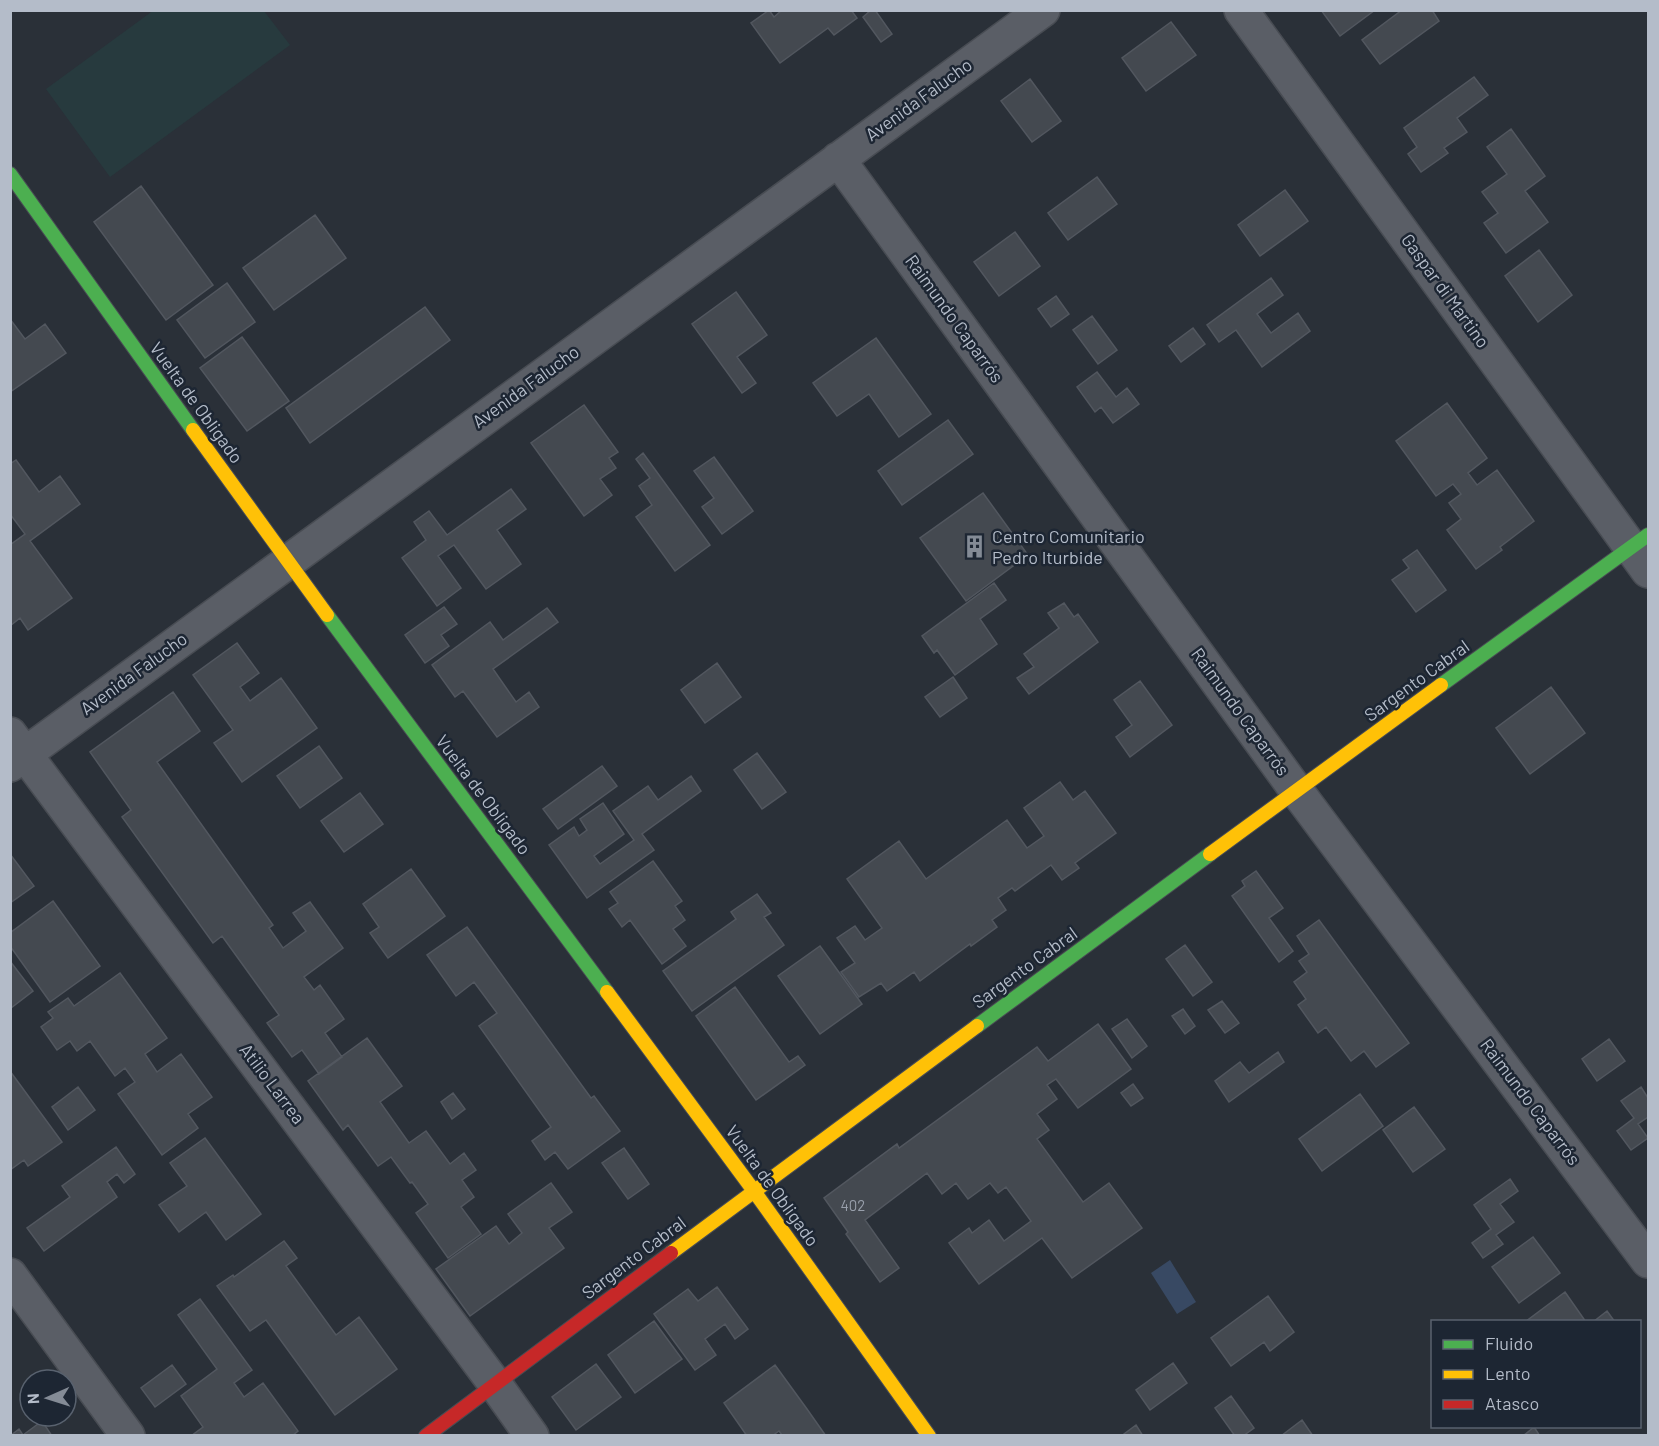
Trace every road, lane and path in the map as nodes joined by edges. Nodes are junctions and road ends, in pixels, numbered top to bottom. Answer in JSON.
{"nodes":[{"id":1,"x":1043,"y":10,"type":"edge"},
{"id":2,"x":1241,"y":10,"type":"edge"},
{"id":3,"x":838,"y":159,"type":"junction"},
{"id":4,"x":10,"y":174,"type":"edge"},
{"id":5,"x":1643,"y":551,"type":"edge"},
{"id":6,"x":287,"y":561,"type":"junction"},
{"id":7,"x":15,"y":751,"type":"edge"},
{"id":8,"x":1296,"y":790,"type":"junction"},
{"id":9,"x":754,"y":1191,"type":"junction"},
{"id":10,"x":1648,"y":1261,"type":"edge"},
{"id":11,"x":10,"y":1275,"type":"edge"},
{"id":12,"x":495,"y":1384,"type":"junction"},
{"id":13,"x":128,"y":1436,"type":"edge"},
{"id":14,"x":426,"y":1436,"type":"edge"},
{"id":15,"x":532,"y":1436,"type":"edge"},
{"id":16,"x":928,"y":1436,"type":"edge"}],
"edges":[{"from":1,"to":3,"type":"street","name":"Avenida Falucho"},
{"from":2,"to":5,"type":"street","name":"Gaspar di Martino"},
{"from":3,"to":6,"type":"street","name":"Avenida Falucho"},
{"from":3,"to":8,"type":"street","name":"Raimundo Caparrós"},
{"from":4,"to":6,"type":"street","name":"Vuelta de Obligado"},
{"from":5,"to":8,"type":"street","name":"Sargento Cabral"},
{"from":6,"to":7,"type":"street","name":"Avenida Falucho"},
{"from":6,"to":9,"type":"street","name":"Vuelta de Obligado"},
{"from":7,"to":12,"type":"street","name":"Atilio Larrea"},
{"from":8,"to":9,"type":"street","name":"Sargento Cabral"},
{"from":8,"to":10,"type":"street","name":"Raimundo Caparrós"},
{"from":9,"to":12,"type":"street","name":"Sargento Cabral"},
{"from":9,"to":16,"type":"street","name":"Vuelta de Obligado"},
{"from":11,"to":13,"type":"street"},
{"from":12,"to":14,"type":"street","name":"Sargento Cabral"},
{"from":12,"to":15,"type":"street","name":"Atilio Larrea"}]}
